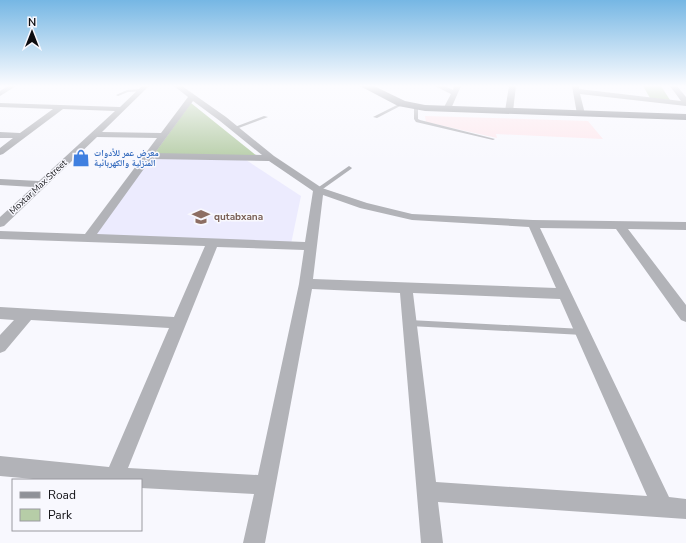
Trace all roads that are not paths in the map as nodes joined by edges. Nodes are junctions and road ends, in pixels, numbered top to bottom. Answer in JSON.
{"nodes":[{"id":1,"x":54,"y":111,"type":"edge"},
{"id":2,"x":119,"y":111,"type":"edge"},
{"id":3,"x":181,"y":111,"type":"edge"},
{"id":4,"x":211,"y":111,"type":"edge"},
{"id":5,"x":387,"y":111,"type":"edge"},
{"id":6,"x":416,"y":111,"type":"edge"},
{"id":7,"x":517,"y":111,"type":"edge"},
{"id":8,"x":581,"y":114,"type":"joint"},
{"id":9,"x":266,"y":117,"type":"dead end"},
{"id":10,"x":375,"y":117,"type":"dead end"},
{"id":11,"x":686,"y":117,"type":"edge"},
{"id":12,"x":234,"y":128,"type":"junction"},
{"id":13,"x":95,"y":134,"type":"junction"},
{"id":14,"x":0,"y":135,"type":"edge"},
{"id":15,"x":22,"y":136,"type":"junction"},
{"id":16,"x":162,"y":136,"type":"junction"},
{"id":17,"x":493,"y":139,"type":"dead end"},
{"id":18,"x":0,"y":152,"type":"edge"},
{"id":19,"x":149,"y":156,"type":"junction"},
{"id":20,"x":271,"y":158,"type":"junction"},
{"id":21,"x":349,"y":168,"type":"dead end"},
{"id":22,"x":0,"y":182,"type":"edge"},
{"id":23,"x":42,"y":184,"type":"junction"},
{"id":24,"x":318,"y":190,"type":"junction"},
{"id":25,"x":0,"y":223,"type":"edge"},
{"id":26,"x":533,"y":224,"type":"junction"},
{"id":27,"x":619,"y":225,"type":"junction"},
{"id":28,"x":686,"y":226,"type":"edge"},
{"id":29,"x":0,"y":235,"type":"edge"},
{"id":30,"x":88,"y":238,"type":"junction"},
{"id":31,"x":212,"y":243,"type":"junction"},
{"id":32,"x":311,"y":246,"type":"junction"},
{"id":33,"x":306,"y":284,"type":"junction"},
{"id":34,"x":406,"y":287,"type":"junction"},
{"id":35,"x":566,"y":294,"type":"junction"},
{"id":36,"x":0,"y":313,"type":"edge"},
{"id":37,"x":27,"y":315,"type":"junction"},
{"id":38,"x":686,"y":316,"type":"edge"},
{"id":39,"x":178,"y":323,"type":"junction"},
{"id":40,"x":409,"y":323,"type":"junction"},
{"id":41,"x":583,"y":332,"type":"junction"},
{"id":42,"x":0,"y":346,"type":"edge"},
{"id":43,"x":0,"y":466,"type":"edge"},
{"id":44,"x":114,"y":477,"type":"junction"},
{"id":45,"x":266,"y":485,"type":"junction"},
{"id":46,"x":426,"y":491,"type":"junction"},
{"id":47,"x":663,"y":508,"type":"junction"},
{"id":48,"x":686,"y":509,"type":"edge"},
{"id":49,"x":254,"y":543,"type":"edge"},
{"id":50,"x":432,"y":543,"type":"edge"}],
"edges":[{"from":1,"to":15,"type":"street"},
{"from":2,"to":13,"type":"street","name":"Moxtar Max Street"},
{"from":3,"to":16,"type":"street"},
{"from":4,"to":12,"type":"street"},
{"from":5,"to":10,"type":"lane"},
{"from":6,"to":17,"type":"lane"},
{"from":7,"to":8,"type":"street"},
{"from":8,"to":11,"type":"street"},
{"from":9,"to":12,"type":"lane"},
{"from":12,"to":20,"type":"street"},
{"from":13,"to":16,"type":"street"},
{"from":13,"to":23,"type":"street","name":"Moxtar Max Street"},
{"from":14,"to":15,"type":"street"},
{"from":15,"to":18,"type":"street"},
{"from":16,"to":19,"type":"street"},
{"from":19,"to":20,"type":"street"},
{"from":19,"to":30,"type":"street"},
{"from":20,"to":24,"type":"street"},
{"from":21,"to":24,"type":"lane"},
{"from":22,"to":23,"type":"street"},
{"from":23,"to":25,"type":"street","name":"Moxtar Max Street"},
{"from":24,"to":26,"type":"street"},
{"from":24,"to":32,"type":"street"},
{"from":26,"to":27,"type":"street"},
{"from":26,"to":35,"type":"street"},
{"from":27,"to":28,"type":"street"},
{"from":27,"to":38,"type":"street"},
{"from":29,"to":30,"type":"street"},
{"from":30,"to":31,"type":"street"},
{"from":31,"to":32,"type":"street"},
{"from":31,"to":39,"type":"street"},
{"from":32,"to":33,"type":"street"},
{"from":33,"to":34,"type":"street"},
{"from":33,"to":45,"type":"street"},
{"from":34,"to":35,"type":"street"},
{"from":34,"to":40,"type":"street"},
{"from":35,"to":41,"type":"street"},
{"from":36,"to":37,"type":"street"},
{"from":37,"to":39,"type":"street"},
{"from":37,"to":42,"type":"street"},
{"from":39,"to":44,"type":"street"},
{"from":40,"to":41,"type":"lane"},
{"from":40,"to":46,"type":"street"},
{"from":41,"to":47,"type":"street"},
{"from":43,"to":44,"type":"street"},
{"from":44,"to":45,"type":"street"},
{"from":45,"to":49,"type":"street"},
{"from":46,"to":47,"type":"street"},
{"from":46,"to":50,"type":"street"},
{"from":47,"to":48,"type":"street"}]}
